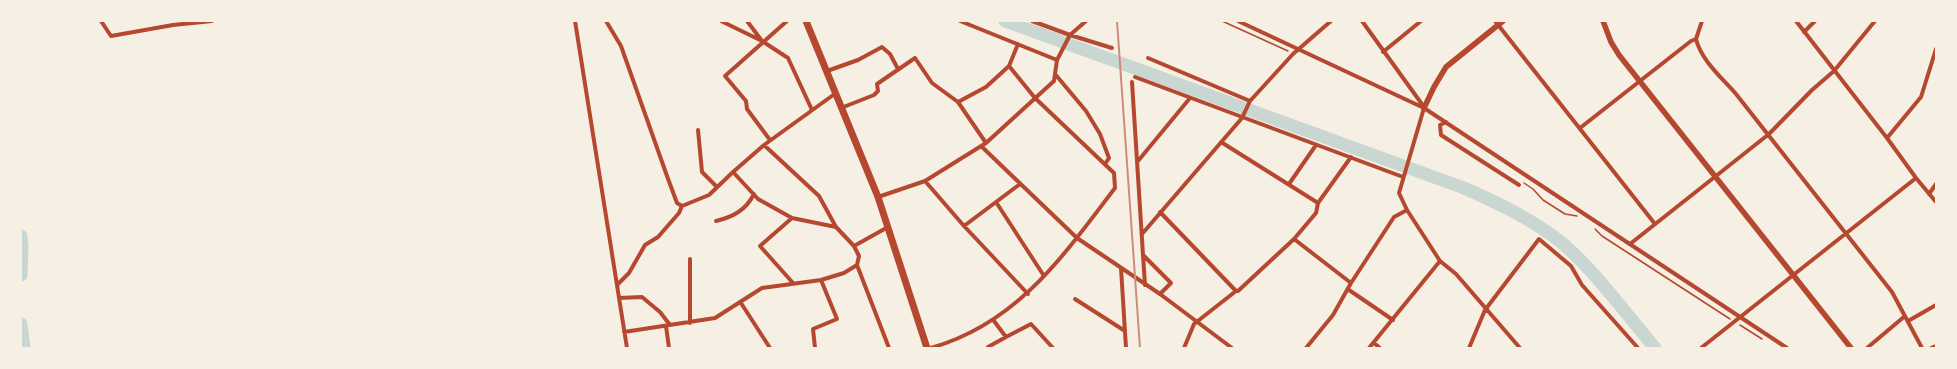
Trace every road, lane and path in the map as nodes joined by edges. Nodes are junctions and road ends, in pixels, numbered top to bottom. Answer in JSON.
{"nodes":[{"id":1,"x":101,"y":21,"type":"edge"},
{"id":2,"x":212,"y":21,"type":"edge"},
{"id":3,"x":575,"y":21,"type":"edge"},
{"id":4,"x":606,"y":21,"type":"edge"},
{"id":5,"x":721,"y":21,"type":"edge"},
{"id":6,"x":747,"y":21,"type":"edge"},
{"id":7,"x":787,"y":21,"type":"edge"},
{"id":8,"x":806,"y":21,"type":"edge"},
{"id":9,"x":960,"y":21,"type":"edge"},
{"id":10,"x":1032,"y":21,"type":"edge"},
{"id":11,"x":1086,"y":21,"type":"edge"},
{"id":12,"x":1238,"y":21,"type":"edge"},
{"id":13,"x":1331,"y":21,"type":"edge"},
{"id":14,"x":1362,"y":21,"type":"edge"},
{"id":15,"x":1421,"y":21,"type":"edge"},
{"id":16,"x":1503,"y":21,"type":"edge"},
{"id":17,"x":1603,"y":21,"type":"edge"},
{"id":18,"x":1702,"y":21,"type":"edge"},
{"id":19,"x":1796,"y":21,"type":"edge"},
{"id":20,"x":1815,"y":21,"type":"edge"},
{"id":21,"x":1876,"y":21,"type":"edge"},
{"id":22,"x":173,"y":23,"type":"edge"},
{"id":23,"x":193,"y":23,"type":"edge"},
{"id":24,"x":1496,"y":23,"type":"edge"},
{"id":25,"x":1804,"y":32,"type":"junction"},
{"id":26,"x":1070,"y":35,"type":"junction"},
{"id":27,"x":1696,"y":39,"type":"junction"},
{"id":28,"x":762,"y":41,"type":"junction"},
{"id":29,"x":1018,"y":44,"type":"junction"},
{"id":30,"x":1112,"y":48,"type":"dead end"},
{"id":31,"x":1297,"y":49,"type":"junction"},
{"id":32,"x":1936,"y":49,"type":"edge"},
{"id":33,"x":1383,"y":52,"type":"junction"},
{"id":34,"x":1148,"y":58,"type":"dead end"},
{"id":35,"x":1057,"y":60,"type":"junction"},
{"id":36,"x":1009,"y":66,"type":"junction"},
{"id":37,"x":898,"y":69,"type":"junction"},
{"id":38,"x":826,"y":71,"type":"junction"},
{"id":39,"x":1834,"y":71,"type":"junction"},
{"id":40,"x":1055,"y":74,"type":"junction"},
{"id":41,"x":1135,"y":77,"type":"dead end"},
{"id":42,"x":1132,"y":82,"type":"dead end"},
{"id":43,"x":1641,"y":82,"type":"junction"},
{"id":44,"x":836,"y":93,"type":"junction"},
{"id":45,"x":1035,"y":98,"type":"junction"},
{"id":46,"x":1190,"y":98,"type":"junction"},
{"id":47,"x":958,"y":102,"type":"junction"},
{"id":48,"x":1249,"y":102,"type":"junction"},
{"id":49,"x":842,"y":108,"type":"junction"},
{"id":50,"x":1424,"y":108,"type":"junction"},
{"id":51,"x":812,"y":110,"type":"junction"},
{"id":52,"x":1243,"y":117,"type":"junction"},
{"id":53,"x":1446,"y":122,"type":"junction"},
{"id":54,"x":1580,"y":128,"type":"junction"},
{"id":55,"x":698,"y":130,"type":"dead end"},
{"id":56,"x":1769,"y":134,"type":"junction"},
{"id":57,"x":1887,"y":138,"type":"junction"},
{"id":58,"x":770,"y":140,"type":"junction"},
{"id":59,"x":1221,"y":142,"type":"junction"},
{"id":60,"x":986,"y":143,"type":"junction"},
{"id":61,"x":764,"y":145,"type":"junction"},
{"id":62,"x":1316,"y":145,"type":"junction"},
{"id":63,"x":981,"y":146,"type":"junction"},
{"id":64,"x":1351,"y":157,"type":"junction"},
{"id":65,"x":1138,"y":162,"type":"junction"},
{"id":66,"x":1105,"y":164,"type":"junction"},
{"id":67,"x":733,"y":172,"type":"junction"},
{"id":68,"x":1403,"y":176,"type":"junction"},
{"id":69,"x":1716,"y":176,"type":"junction"},
{"id":70,"x":1916,"y":178,"type":"junction"},
{"id":71,"x":925,"y":181,"type":"junction"},
{"id":72,"x":1020,"y":184,"type":"junction"},
{"id":73,"x":1289,"y":184,"type":"junction"},
{"id":74,"x":1936,"y":184,"type":"edge"},
{"id":75,"x":1519,"y":185,"type":"dead end"},
{"id":76,"x":717,"y":187,"type":"junction"},
{"id":77,"x":754,"y":194,"type":"junction"},
{"id":78,"x":1929,"y":194,"type":"junction"},
{"id":79,"x":878,"y":197,"type":"junction"},
{"id":80,"x":996,"y":202,"type":"junction"},
{"id":81,"x":1936,"y":202,"type":"edge"},
{"id":82,"x":1318,"y":203,"type":"junction"},
{"id":83,"x":682,"y":206,"type":"junction"},
{"id":84,"x":1407,"y":210,"type":"junction"},
{"id":85,"x":1160,"y":212,"type":"junction"},
{"id":86,"x":792,"y":218,"type":"junction"},
{"id":87,"x":716,"y":222,"type":"dead end"},
{"id":88,"x":1655,"y":224,"type":"junction"},
{"id":89,"x":888,"y":226,"type":"junction"},
{"id":90,"x":964,"y":226,"type":"junction"},
{"id":91,"x":836,"y":227,"type":"junction"},
{"id":92,"x":1847,"y":232,"type":"junction"},
{"id":93,"x":1142,"y":234,"type":"junction"},
{"id":94,"x":1077,"y":238,"type":"junction"},
{"id":95,"x":1294,"y":239,"type":"junction"},
{"id":96,"x":1630,"y":244,"type":"junction"},
{"id":97,"x":854,"y":246,"type":"junction"},
{"id":98,"x":1143,"y":255,"type":"junction"},
{"id":99,"x":690,"y":259,"type":"dead end"},
{"id":100,"x":1440,"y":261,"type":"junction"},
{"id":101,"x":857,"y":265,"type":"junction"},
{"id":102,"x":1121,"y":268,"type":"junction"},
{"id":103,"x":1795,"y":275,"type":"junction"},
{"id":104,"x":1044,"y":276,"type":"junction"},
{"id":105,"x":821,"y":280,"type":"junction"},
{"id":106,"x":793,"y":283,"type":"junction"},
{"id":107,"x":1351,"y":283,"type":"junction"},
{"id":108,"x":617,"y":285,"type":"junction"},
{"id":109,"x":1145,"y":285,"type":"junction"},
{"id":110,"x":1349,"y":290,"type":"junction"},
{"id":111,"x":1236,"y":291,"type":"junction"},
{"id":112,"x":1028,"y":294,"type":"junction"},
{"id":113,"x":1160,"y":294,"type":"junction"},
{"id":114,"x":619,"y":298,"type":"junction"},
{"id":115,"x":1075,"y":299,"type":"dead end"},
{"id":116,"x":741,"y":303,"type":"junction"},
{"id":117,"x":1936,"y":305,"type":"edge"},
{"id":118,"x":1485,"y":310,"type":"junction"},
{"id":119,"x":1905,"y":316,"type":"junction"},
{"id":120,"x":1741,"y":317,"type":"junction"},
{"id":121,"x":1393,"y":320,"type":"junction"},
{"id":122,"x":994,"y":321,"type":"junction"},
{"id":123,"x":1908,"y":321,"type":"junction"},
{"id":124,"x":1197,"y":322,"type":"junction"},
{"id":125,"x":690,"y":323,"type":"junction"},
{"id":126,"x":668,"y":325,"type":"junction"},
{"id":127,"x":624,"y":332,"type":"junction"},
{"id":128,"x":1125,"y":332,"type":"junction"},
{"id":129,"x":1006,"y":337,"type":"junction"},
{"id":130,"x":1374,"y":343,"type":"junction"},
{"id":131,"x":1708,"y":344,"type":"junction"},
{"id":132,"x":1936,"y":346,"type":"edge"},
{"id":133,"x":627,"y":348,"type":"edge"},
{"id":134,"x":669,"y":348,"type":"edge"},
{"id":135,"x":770,"y":348,"type":"edge"},
{"id":136,"x":816,"y":348,"type":"edge"},
{"id":137,"x":889,"y":348,"type":"edge"},
{"id":138,"x":927,"y":348,"type":"edge"},
{"id":139,"x":931,"y":348,"type":"edge"},
{"id":140,"x":989,"y":348,"type":"edge"},
{"id":141,"x":1054,"y":348,"type":"edge"},
{"id":142,"x":1126,"y":348,"type":"edge"},
{"id":143,"x":1184,"y":348,"type":"edge"},
{"id":144,"x":1231,"y":348,"type":"edge"},
{"id":145,"x":1306,"y":348,"type":"edge"},
{"id":146,"x":1369,"y":348,"type":"edge"},
{"id":147,"x":1380,"y":348,"type":"edge"},
{"id":148,"x":1469,"y":348,"type":"edge"},
{"id":149,"x":1520,"y":348,"type":"edge"},
{"id":150,"x":1638,"y":348,"type":"edge"},
{"id":151,"x":1701,"y":348,"type":"edge"},
{"id":152,"x":1713,"y":348,"type":"edge"},
{"id":153,"x":1787,"y":348,"type":"edge"},
{"id":154,"x":1851,"y":348,"type":"edge"},
{"id":155,"x":1867,"y":348,"type":"edge"},
{"id":156,"x":1922,"y":348,"type":"edge"},
{"id":157,"x":1931,"y":348,"type":"edge"}],
"edges":[{"from":1,"to":22,"type":"street"},
{"from":2,"to":23,"type":"street"},
{"from":3,"to":108,"type":"street"},
{"from":4,"to":83,"type":"street"},
{"from":5,"to":28,"type":"street"},
{"from":6,"to":28,"type":"street"},
{"from":7,"to":28,"type":"street"},
{"from":8,"to":38,"type":"main road"},
{"from":9,"to":29,"type":"street"},
{"from":10,"to":26,"type":"street"},
{"from":11,"to":26,"type":"street"},
{"from":12,"to":31,"type":"street"},
{"from":13,"to":31,"type":"street"},
{"from":14,"to":33,"type":"street"},
{"from":15,"to":33,"type":"street"},
{"from":16,"to":24,"type":"street"},
{"from":17,"to":43,"type":"street"},
{"from":18,"to":27,"type":"street"},
{"from":19,"to":25,"type":"street"},
{"from":20,"to":25,"type":"street"},
{"from":21,"to":39,"type":"street"},
{"from":22,"to":23,"type":"street"},
{"from":24,"to":50,"type":"street"},
{"from":24,"to":54,"type":"street"},
{"from":25,"to":39,"type":"street"},
{"from":26,"to":30,"type":"street"},
{"from":26,"to":35,"type":"street"},
{"from":27,"to":43,"type":"street"},
{"from":27,"to":56,"type":"street"},
{"from":28,"to":51,"type":"street"},
{"from":28,"to":58,"type":"street"},
{"from":29,"to":35,"type":"street"},
{"from":29,"to":36,"type":"street"},
{"from":31,"to":48,"type":"street"},
{"from":31,"to":50,"type":"street"},
{"from":32,"to":57,"type":"street"},
{"from":33,"to":50,"type":"street"},
{"from":34,"to":48,"type":"street"},
{"from":35,"to":40,"type":"street"},
{"from":36,"to":45,"type":"street"},
{"from":36,"to":47,"type":"street"},
{"from":37,"to":38,"type":"street"},
{"from":37,"to":47,"type":"street"},
{"from":37,"to":49,"type":"street"},
{"from":38,"to":44,"type":"main road"},
{"from":39,"to":56,"type":"street"},
{"from":39,"to":57,"type":"street"},
{"from":40,"to":45,"type":"street"},
{"from":40,"to":66,"type":"street"},
{"from":41,"to":46,"type":"street"},
{"from":42,"to":65,"type":"street"},
{"from":43,"to":54,"type":"street"},
{"from":43,"to":69,"type":"street"},
{"from":44,"to":49,"type":"main road"},
{"from":44,"to":51,"type":"street"},
{"from":45,"to":60,"type":"street"},
{"from":45,"to":66,"type":"street"},
{"from":46,"to":52,"type":"street"},
{"from":46,"to":65,"type":"street"},
{"from":47,"to":60,"type":"street"},
{"from":48,"to":52,"type":"street"},
{"from":49,"to":79,"type":"main road"},
{"from":50,"to":53,"type":"street"},
{"from":50,"to":68,"type":"street"},
{"from":51,"to":58,"type":"street"},
{"from":52,"to":59,"type":"street"},
{"from":52,"to":62,"type":"street"},
{"from":53,"to":75,"type":"street"},
{"from":53,"to":96,"type":"street"},
{"from":54,"to":88,"type":"street"},
{"from":55,"to":76,"type":"street"},
{"from":56,"to":69,"type":"street"},
{"from":56,"to":92,"type":"street"},
{"from":57,"to":70,"type":"street"},
{"from":58,"to":61,"type":"street"},
{"from":59,"to":73,"type":"street"},
{"from":59,"to":85,"type":"street"},
{"from":60,"to":63,"type":"street"},
{"from":61,"to":67,"type":"street"},
{"from":61,"to":91,"type":"street"},
{"from":62,"to":64,"type":"street"},
{"from":62,"to":73,"type":"street"},
{"from":63,"to":71,"type":"street"},
{"from":63,"to":72,"type":"street"},
{"from":64,"to":68,"type":"street"},
{"from":64,"to":82,"type":"street"},
{"from":65,"to":93,"type":"street"},
{"from":66,"to":94,"type":"street"},
{"from":67,"to":76,"type":"street"},
{"from":67,"to":77,"type":"street"},
{"from":68,"to":84,"type":"street"},
{"from":69,"to":88,"type":"street"},
{"from":69,"to":103,"type":"street"},
{"from":70,"to":78,"type":"street"},
{"from":70,"to":92,"type":"street"},
{"from":71,"to":79,"type":"street"},
{"from":71,"to":90,"type":"street"},
{"from":72,"to":80,"type":"street"},
{"from":72,"to":94,"type":"street"},
{"from":73,"to":82,"type":"street"},
{"from":74,"to":78,"type":"street"},
{"from":76,"to":83,"type":"street"},
{"from":77,"to":86,"type":"street"},
{"from":77,"to":87,"type":"street"},
{"from":78,"to":81,"type":"street"},
{"from":79,"to":89,"type":"main road"},
{"from":80,"to":90,"type":"street"},
{"from":80,"to":104,"type":"street"},
{"from":82,"to":95,"type":"street"},
{"from":83,"to":108,"type":"street"},
{"from":84,"to":100,"type":"street"},
{"from":84,"to":107,"type":"street"},
{"from":85,"to":93,"type":"street"},
{"from":85,"to":111,"type":"street"},
{"from":86,"to":91,"type":"street"},
{"from":86,"to":106,"type":"street"},
{"from":88,"to":96,"type":"street"},
{"from":89,"to":97,"type":"street"},
{"from":89,"to":138,"type":"main road"},
{"from":90,"to":112,"type":"street"},
{"from":91,"to":97,"type":"street"},
{"from":92,"to":103,"type":"street"},
{"from":92,"to":119,"type":"street"},
{"from":93,"to":98,"type":"street"},
{"from":94,"to":102,"type":"street"},
{"from":94,"to":104,"type":"street"},
{"from":95,"to":107,"type":"street"},
{"from":95,"to":111,"type":"street"},
{"from":96,"to":120,"type":"street"},
{"from":97,"to":101,"type":"street"},
{"from":98,"to":109,"type":"street"},
{"from":98,"to":113,"type":"street"},
{"from":99,"to":125,"type":"street"},
{"from":100,"to":118,"type":"street"},
{"from":100,"to":121,"type":"street"},
{"from":101,"to":105,"type":"street"},
{"from":101,"to":137,"type":"street"},
{"from":102,"to":109,"type":"street"},
{"from":102,"to":128,"type":"street"},
{"from":103,"to":120,"type":"street"},
{"from":103,"to":154,"type":"street"},
{"from":104,"to":112,"type":"street"},
{"from":105,"to":106,"type":"street"},
{"from":105,"to":136,"type":"street"},
{"from":106,"to":116,"type":"street"},
{"from":107,"to":110,"type":"street"},
{"from":108,"to":114,"type":"street"},
{"from":109,"to":113,"type":"street"},
{"from":110,"to":121,"type":"street"},
{"from":110,"to":145,"type":"street"},
{"from":111,"to":124,"type":"street"},
{"from":112,"to":122,"type":"street"},
{"from":113,"to":124,"type":"street"},
{"from":114,"to":126,"type":"street"},
{"from":114,"to":127,"type":"street"},
{"from":115,"to":128,"type":"street"},
{"from":116,"to":125,"type":"street"},
{"from":116,"to":135,"type":"street"},
{"from":117,"to":123,"type":"street"},
{"from":118,"to":148,"type":"street"},
{"from":118,"to":149,"type":"street"},
{"from":118,"to":150,"type":"street"},
{"from":119,"to":123,"type":"street"},
{"from":119,"to":155,"type":"street"},
{"from":120,"to":131,"type":"street"},
{"from":120,"to":153,"type":"street"},
{"from":121,"to":130,"type":"street"},
{"from":122,"to":129,"type":"street"},
{"from":122,"to":139,"type":"street"},
{"from":123,"to":156,"type":"street"},
{"from":124,"to":143,"type":"street"},
{"from":124,"to":144,"type":"street"},
{"from":125,"to":126,"type":"street"},
{"from":126,"to":127,"type":"street"},
{"from":126,"to":134,"type":"street"},
{"from":127,"to":133,"type":"street"},
{"from":128,"to":142,"type":"street"},
{"from":129,"to":140,"type":"street"},
{"from":129,"to":141,"type":"street"},
{"from":130,"to":146,"type":"street"},
{"from":130,"to":147,"type":"street"},
{"from":131,"to":151,"type":"street"},
{"from":131,"to":152,"type":"street"},
{"from":132,"to":157,"type":"street"}]}
